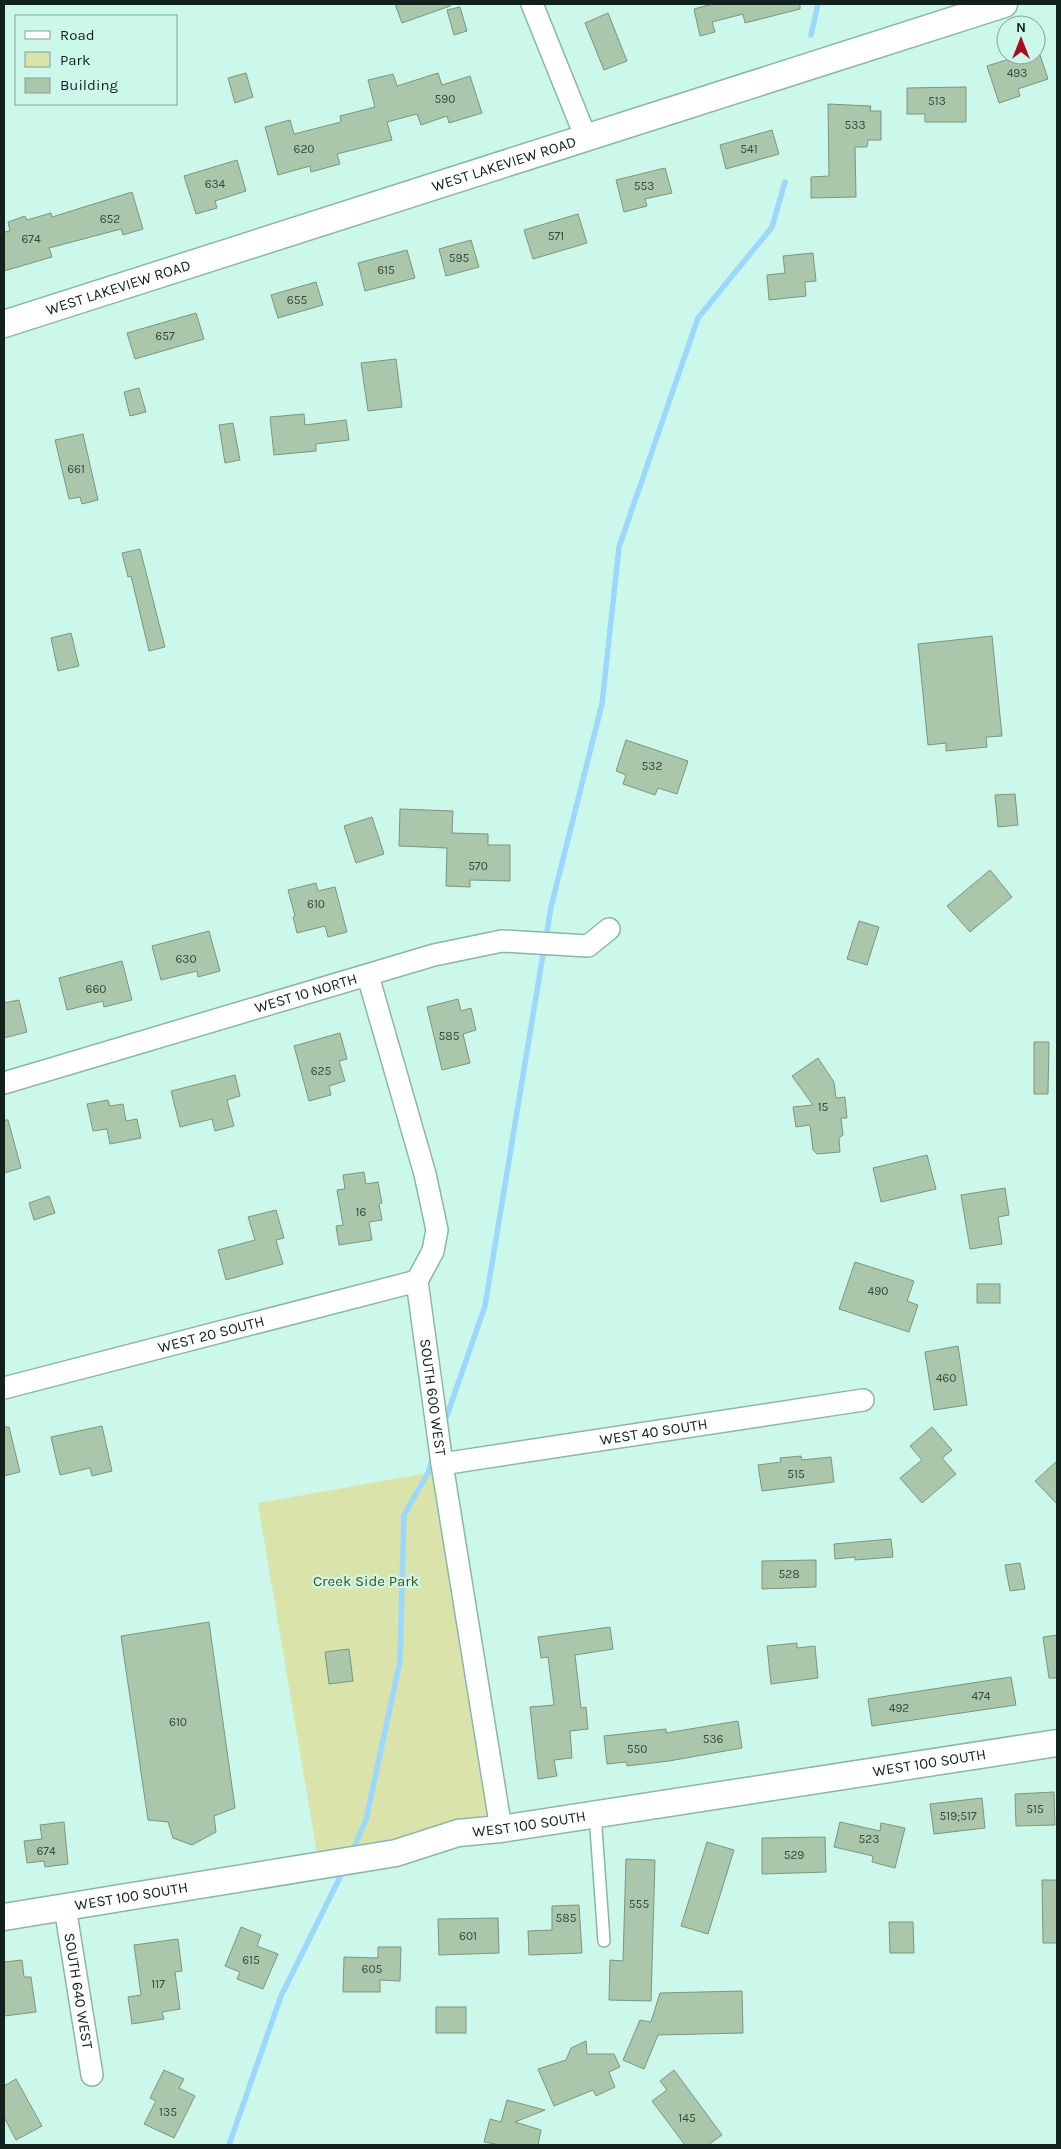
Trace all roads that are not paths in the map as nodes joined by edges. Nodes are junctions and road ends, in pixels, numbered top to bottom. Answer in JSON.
{"nodes":[{"id":1,"x":532,"y":4,"type":"edge"},
{"id":2,"x":1004,"y":4,"type":"edge"},
{"id":3,"x":586,"y":138,"type":"junction"},
{"id":4,"x":4,"y":324,"type":"edge"},
{"id":5,"x":609,"y":929,"type":"dead end"},
{"id":6,"x":368,"y":976,"type":"junction"},
{"id":7,"x":4,"y":1083,"type":"edge"},
{"id":8,"x":417,"y":1281,"type":"junction"},
{"id":9,"x":4,"y":1388,"type":"edge"},
{"id":10,"x":863,"y":1400,"type":"dead end"},
{"id":11,"x":442,"y":1464,"type":"junction"},
{"id":12,"x":1057,"y":1743,"type":"edge"},
{"id":13,"x":595,"y":1814,"type":"junction"},
{"id":14,"x":501,"y":1829,"type":"junction"},
{"id":15,"x":65,"y":1907,"type":"junction"},
{"id":16,"x":4,"y":1917,"type":"edge"},
{"id":17,"x":604,"y":1941,"type":"dead end"},
{"id":18,"x":92,"y":2075,"type":"dead end"}],
"edges":[{"from":1,"to":3,"type":"street"},
{"from":2,"to":3,"type":"street","name":"WEST LAKEVIEW ROAD"},
{"from":3,"to":4,"type":"street","name":"WEST LAKEVIEW ROAD"},
{"from":5,"to":6,"type":"street","name":"WEST 10 NORTH"},
{"from":6,"to":7,"type":"street","name":"WEST 10 NORTH"},
{"from":6,"to":8,"type":"street"},
{"from":8,"to":9,"type":"street","name":"WEST 20 SOUTH"},
{"from":8,"to":11,"type":"street","name":"SOUTH 600 WEST"},
{"from":10,"to":11,"type":"street","name":"WEST 40 SOUTH"},
{"from":11,"to":14,"type":"street","name":"SOUTH 600 WEST"},
{"from":12,"to":13,"type":"street","name":"WEST 100 SOUTH"},
{"from":13,"to":14,"type":"street","name":"WEST 100 SOUTH"},
{"from":13,"to":17,"type":"lane"},
{"from":14,"to":15,"type":"street","name":"WEST 100 SOUTH"},
{"from":15,"to":16,"type":"street","name":"WEST 100 SOUTH"},
{"from":15,"to":18,"type":"street","name":"SOUTH 640 WEST"}]}
